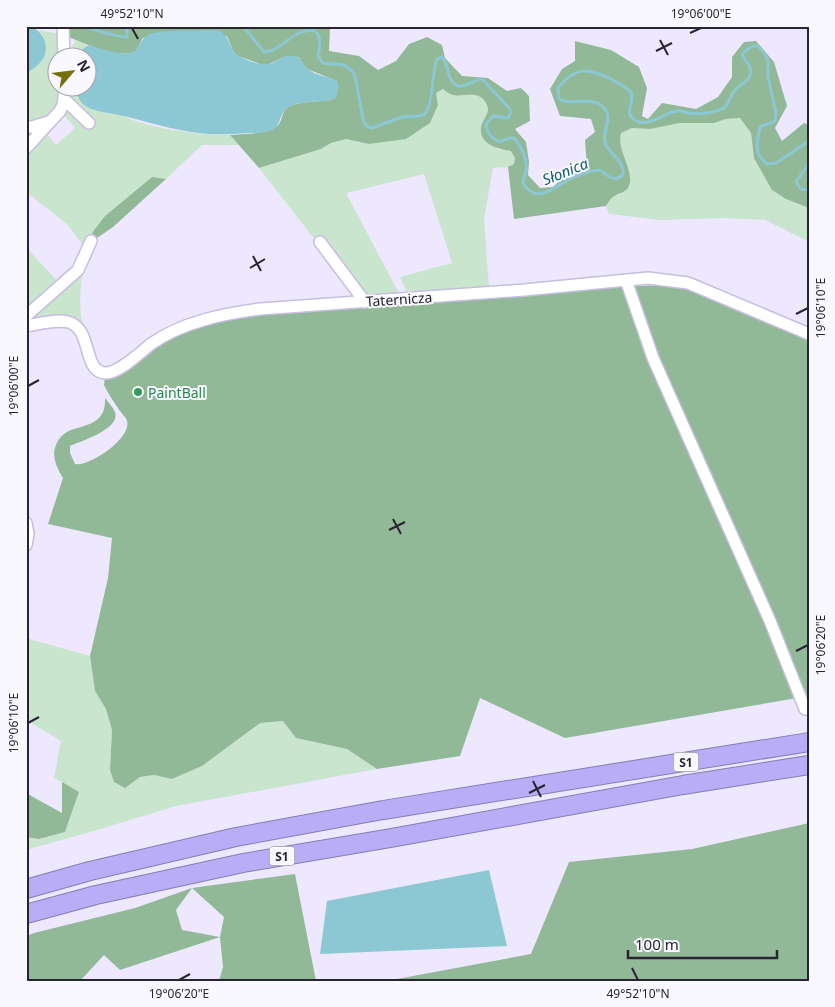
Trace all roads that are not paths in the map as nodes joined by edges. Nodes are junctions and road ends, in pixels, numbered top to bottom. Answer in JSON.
{"nodes":[{"id":1,"x":63,"y":26,"type":"edge"},
{"id":2,"x":64,"y":48,"type":"edge"},
{"id":3,"x":63,"y":98,"type":"edge"},
{"id":4,"x":68,"y":98,"type":"edge"},
{"id":5,"x":53,"y":120,"type":"junction"},
{"id":6,"x":89,"y":123,"type":"dead end"},
{"id":7,"x":26,"y":126,"type":"edge"},
{"id":8,"x":26,"y":148,"type":"edge"},
{"id":9,"x":91,"y":241,"type":"dead end"},
{"id":10,"x":320,"y":242,"type":"dead end"},
{"id":11,"x":626,"y":280,"type":"junction"},
{"id":12,"x":365,"y":302,"type":"junction"},
{"id":13,"x":26,"y":316,"type":"edge"},
{"id":14,"x":26,"y":326,"type":"edge"},
{"id":15,"x":809,"y":334,"type":"edge"},
{"id":16,"x":26,"y":523,"type":"edge"},
{"id":17,"x":26,"y":545,"type":"edge"},
{"id":18,"x":809,"y":709,"type":"edge"},
{"id":19,"x":809,"y":742,"type":"edge"},
{"id":20,"x":809,"y":766,"type":"edge"},
{"id":21,"x":26,"y":889,"type":"edge"},
{"id":22,"x":26,"y":914,"type":"edge"}],
"edges":[{"from":1,"to":2,"type":"street"},
{"from":3,"to":5,"type":"street"},
{"from":4,"to":6,"type":"street"},
{"from":5,"to":7,"type":"street"},
{"from":5,"to":8,"type":"street"},
{"from":9,"to":13,"type":"street"},
{"from":10,"to":12,"type":"street"},
{"from":11,"to":12,"type":"street","name":"Taternicza"},
{"from":11,"to":15,"type":"street","name":"Taternicza"},
{"from":11,"to":18,"type":"street"},
{"from":12,"to":14,"type":"street","name":"Taternicza"},
{"from":16,"to":17,"type":"street"},
{"from":19,"to":21,"type":"highway","number":"S1"},
{"from":20,"to":22,"type":"highway","number":"S1"}]}
